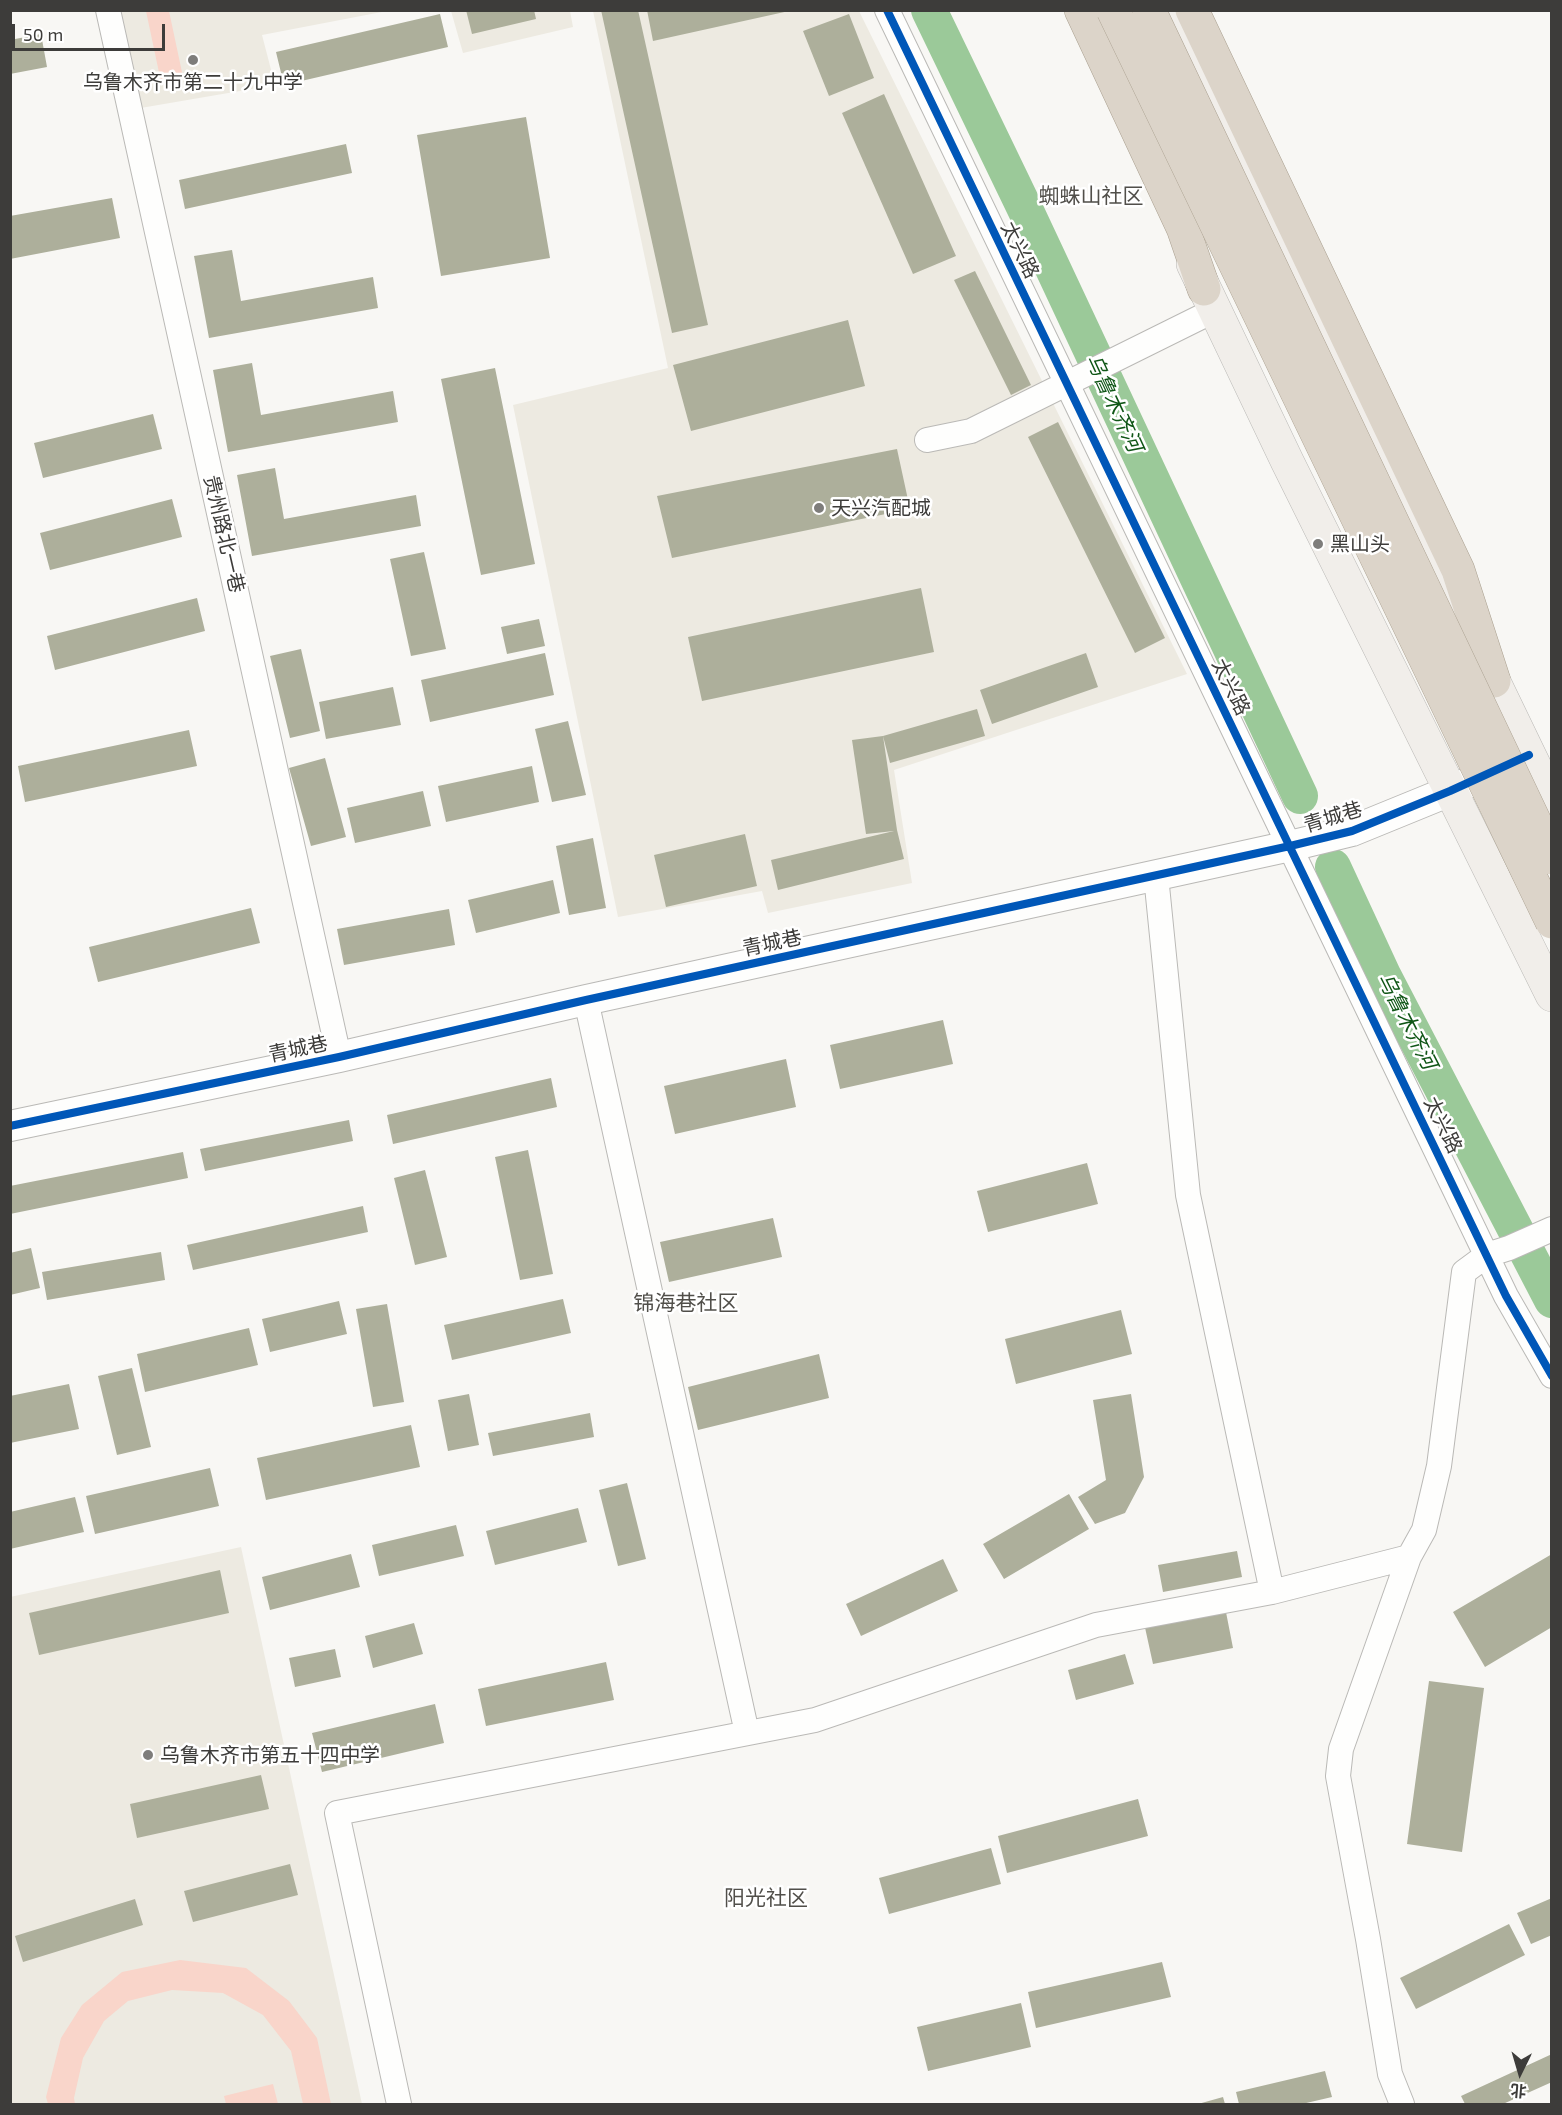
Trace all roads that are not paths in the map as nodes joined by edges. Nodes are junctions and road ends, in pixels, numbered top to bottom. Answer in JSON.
{"nodes":[{"id":1,"x":108,"y":10,"type":"edge"},
{"id":2,"x":886,"y":10,"type":"edge"},
{"id":3,"x":1072,"y":10,"type":"edge"},
{"id":4,"x":1081,"y":10,"type":"edge"},
{"id":5,"x":1113,"y":10,"type":"edge"},
{"id":6,"x":1149,"y":10,"type":"edge"},
{"id":7,"x":1173,"y":10,"type":"edge"},
{"id":8,"x":1192,"y":10,"type":"edge"},
{"id":9,"x":1210,"y":299,"type":"junction"},
{"id":10,"x":1073,"y":380,"type":"junction"},
{"id":11,"x":927,"y":440,"type":"dead end"},
{"id":12,"x":1494,"y":681,"type":"junction"},
{"id":13,"x":1529,"y":755,"type":"junction"},
{"id":14,"x":1450,"y":791,"type":"junction"},
{"id":15,"x":1551,"y":802,"type":"edge"},
{"id":16,"x":1290,"y":846,"type":"junction"},
{"id":17,"x":1551,"y":858,"type":"edge"},
{"id":18,"x":1156,"y":876,"type":"junction"},
{"id":19,"x":1551,"y":922,"type":"edge"},
{"id":20,"x":1551,"y":995,"type":"edge"},
{"id":21,"x":586,"y":1000,"type":"junction"},
{"id":22,"x":339,"y":1057,"type":"junction"},
{"id":23,"x":10,"y":1126,"type":"edge"},
{"id":24,"x":1551,"y":1229,"type":"edge"},
{"id":25,"x":1508,"y":1247,"type":"junction"},
{"id":26,"x":1551,"y":1376,"type":"edge"},
{"id":27,"x":1409,"y":1557,"type":"junction"},
{"id":28,"x":1272,"y":1592,"type":"junction"},
{"id":29,"x":747,"y":1733,"type":"junction"},
{"id":30,"x":1397,"y":2103,"type":"edge"},
{"id":31,"x":399,"y":2104,"type":"edge"}],
"edges":[{"from":1,"to":22,"type":"street","name":"贵州路北一巷"},
{"from":2,"to":10,"type":"street","name":"太兴路"},
{"from":3,"to":9,"type":"main road"},
{"from":4,"to":9,"type":"highway"},
{"from":5,"to":19,"type":"highway","bridge":true},
{"from":6,"to":17,"type":"highway","bridge":true},
{"from":7,"to":12,"type":"main road"},
{"from":8,"to":12,"type":"highway"},
{"from":9,"to":10,"type":"street"},
{"from":9,"to":14,"type":"main road"},
{"from":10,"to":11,"type":"street"},
{"from":10,"to":16,"type":"street","name":"太兴路"},
{"from":12,"to":13,"type":"main road"},
{"from":13,"to":14,"type":"street","name":"青城巷"},
{"from":13,"to":15,"type":"main road"},
{"from":14,"to":16,"type":"street","name":"青城巷"},
{"from":14,"to":20,"type":"main road"},
{"from":16,"to":18,"type":"street","name":"青城巷"},
{"from":16,"to":25,"type":"street","name":"太兴路"},
{"from":18,"to":21,"type":"street","name":"青城巷"},
{"from":18,"to":28,"type":"street"},
{"from":21,"to":22,"type":"street","name":"青城巷"},
{"from":21,"to":29,"type":"street"},
{"from":22,"to":23,"type":"street","name":"青城巷"},
{"from":24,"to":25,"type":"street"},
{"from":25,"to":26,"type":"street","name":"太兴路"},
{"from":25,"to":27,"type":"street"},
{"from":27,"to":28,"type":"street"},
{"from":27,"to":30,"type":"street"},
{"from":28,"to":29,"type":"street"},
{"from":29,"to":31,"type":"street"}]}
